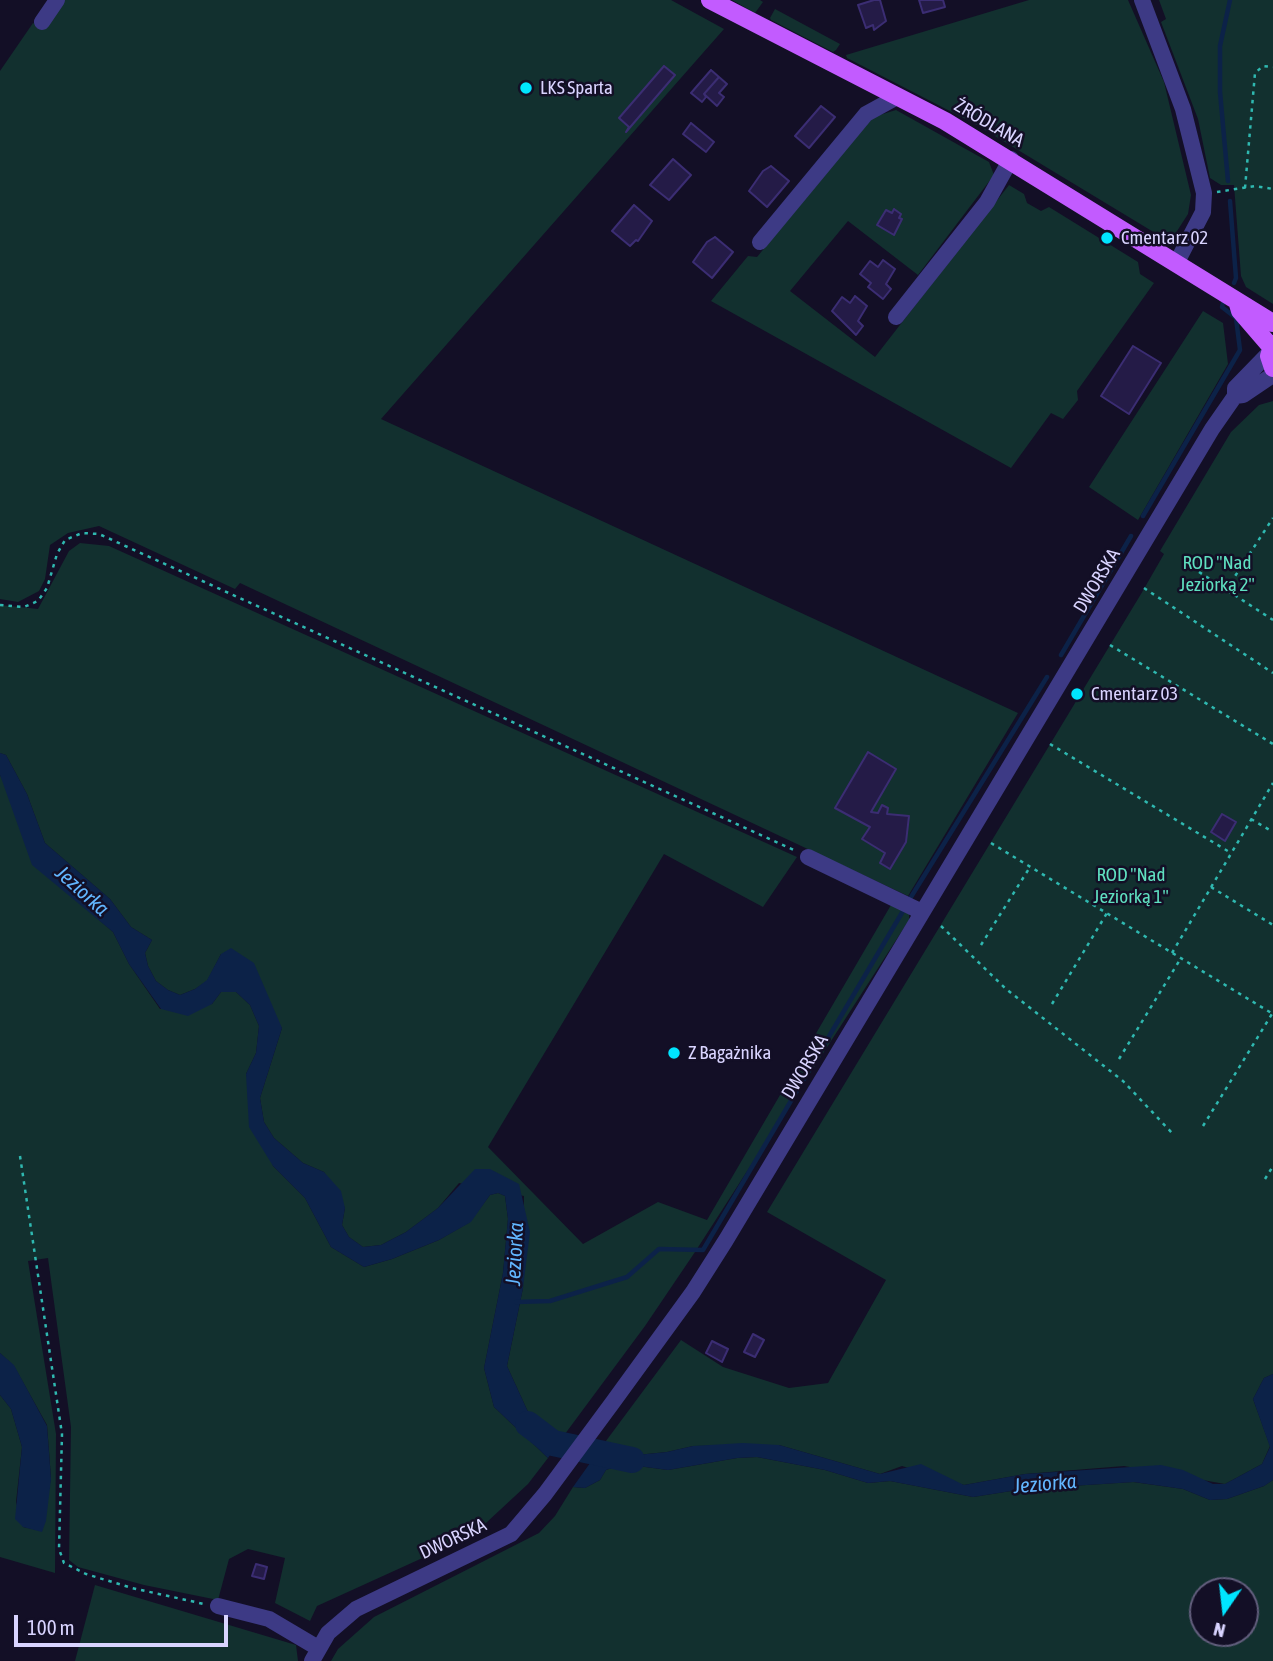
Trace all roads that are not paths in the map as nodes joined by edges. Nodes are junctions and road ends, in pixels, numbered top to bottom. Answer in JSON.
{"nodes":[{"id":1,"x":57,"y":0,"type":"edge"},
{"id":2,"x":710,"y":0,"type":"edge"},
{"id":3,"x":1142,"y":0,"type":"edge"},
{"id":4,"x":42,"y":22,"type":"dead end"},
{"id":5,"x":897,"y":97,"type":"junction"},
{"id":6,"x":1011,"y":159,"type":"junction"},
{"id":7,"x":760,"y":242,"type":"dead end"},
{"id":8,"x":1177,"y":262,"type":"junction"},
{"id":9,"x":1237,"y":301,"type":"junction"},
{"id":10,"x":896,"y":317,"type":"dead end"},
{"id":11,"x":1273,"y":323,"type":"edge"},
{"id":12,"x":1272,"y":353,"type":"edge"},
{"id":13,"x":1273,"y":375,"type":"edge"},
{"id":14,"x":1235,"y":396,"type":"junction"},
{"id":15,"x":808,"y":856,"type":"road end"},
{"id":16,"x":922,"y":912,"type":"junction"},
{"id":17,"x":218,"y":1606,"type":"road end"},
{"id":18,"x":315,"y":1654,"type":"edge"}],
"edges":[{"from":1,"to":4,"type":"street"},
{"from":2,"to":5,"type":"main road","name":"ŹRÓDLANA"},
{"from":3,"to":8,"type":"street"},
{"from":5,"to":6,"type":"main road","name":"ŹRÓDLANA"},
{"from":5,"to":7,"type":"street"},
{"from":6,"to":8,"type":"main road","name":"ŹRÓDLANA"},
{"from":6,"to":10,"type":"street"},
{"from":8,"to":9,"type":"main road","name":"ŹRÓDLANA"},
{"from":9,"to":11,"type":"main road","name":"ŹRÓDLANA"},
{"from":9,"to":12,"type":"main road","name":"ŹRÓDLANA"},
{"from":12,"to":14,"type":"street","name":"DWORSKA"},
{"from":13,"to":14,"type":"street"},
{"from":14,"to":16,"type":"street","name":"DWORSKA"},
{"from":15,"to":16,"type":"street"},
{"from":16,"to":18,"type":"street","name":"DWORSKA"},
{"from":17,"to":18,"type":"street"}]}
